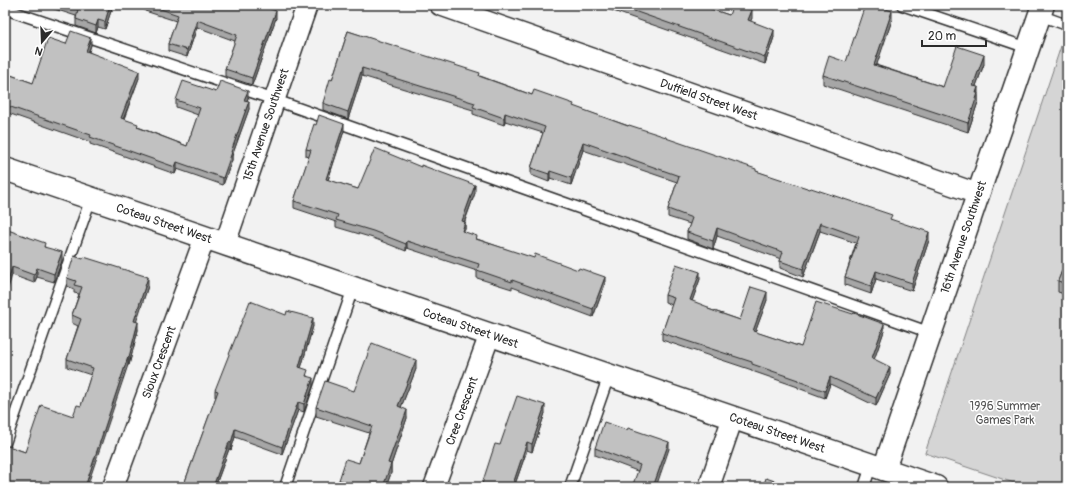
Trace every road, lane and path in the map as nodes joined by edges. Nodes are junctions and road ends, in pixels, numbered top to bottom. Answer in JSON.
{"nodes":[{"id":1,"x":307,"y":5,"type":"edge"},
{"id":2,"x":440,"y":5,"type":"edge"},
{"id":3,"x":902,"y":5,"type":"edge"},
{"id":4,"x":5,"y":9,"type":"edge"},
{"id":5,"x":1041,"y":10,"type":"edge"},
{"id":6,"x":1067,"y":25,"type":"edge"},
{"id":7,"x":1028,"y":48,"type":"junction"},
{"id":8,"x":275,"y":100,"type":"junction"},
{"id":9,"x":5,"y":169,"type":"edge"},
{"id":10,"x":978,"y":194,"type":"junction"},
{"id":11,"x":91,"y":198,"type":"junction"},
{"id":12,"x":215,"y":240,"type":"junction"},
{"id":13,"x":353,"y":288,"type":"junction"},
{"id":14,"x":931,"y":332,"type":"junction"},
{"id":15,"x":490,"y":334,"type":"junction"},
{"id":16,"x":609,"y":375,"type":"junction"},
{"id":17,"x":733,"y":417,"type":"junction"},
{"id":18,"x":5,"y":443,"type":"edge"},
{"id":19,"x":878,"y":467,"type":"junction"},
{"id":20,"x":112,"y":487,"type":"edge"},
{"id":21,"x":285,"y":487,"type":"edge"},
{"id":22,"x":434,"y":487,"type":"edge"},
{"id":23,"x":570,"y":487,"type":"edge"},
{"id":24,"x":709,"y":487,"type":"edge"},
{"id":25,"x":864,"y":487,"type":"edge"},
{"id":26,"x":936,"y":487,"type":"edge"}],
"edges":[{"from":1,"to":8,"type":"street","name":"15th Avenue Southwest"},
{"from":2,"to":10,"type":"street","name":"Duffield Street West"},
{"from":3,"to":7,"type":"lane"},
{"from":4,"to":8,"type":"lane"},
{"from":5,"to":6,"type":"lane"},
{"from":5,"to":7,"type":"street","name":"16th Avenue Southwest"},
{"from":7,"to":10,"type":"street","name":"16th Avenue Southwest"},
{"from":8,"to":12,"type":"street","name":"15th Avenue Southwest"},
{"from":8,"to":14,"type":"lane"},
{"from":9,"to":11,"type":"street","name":"Coteau Street West"},
{"from":10,"to":14,"type":"street","name":"16th Avenue Southwest"},
{"from":11,"to":12,"type":"street","name":"Coteau Street West"},
{"from":11,"to":18,"type":"lane"},
{"from":12,"to":13,"type":"street","name":"Coteau Street West"},
{"from":12,"to":20,"type":"street","name":"Sioux Crescent"},
{"from":13,"to":15,"type":"street","name":"Coteau Street West"},
{"from":13,"to":21,"type":"lane"},
{"from":14,"to":19,"type":"street","name":"16th Avenue Southwest"},
{"from":15,"to":16,"type":"street","name":"Coteau Street West"},
{"from":15,"to":22,"type":"street","name":"Cree Crescent"},
{"from":16,"to":17,"type":"street","name":"Coteau Street West"},
{"from":16,"to":23,"type":"lane"},
{"from":17,"to":19,"type":"street","name":"Coteau Street West"},
{"from":17,"to":24,"type":"street"},
{"from":19,"to":25,"type":"lane"},
{"from":19,"to":26,"type":"street","name":"Coteau Street West"}]}
